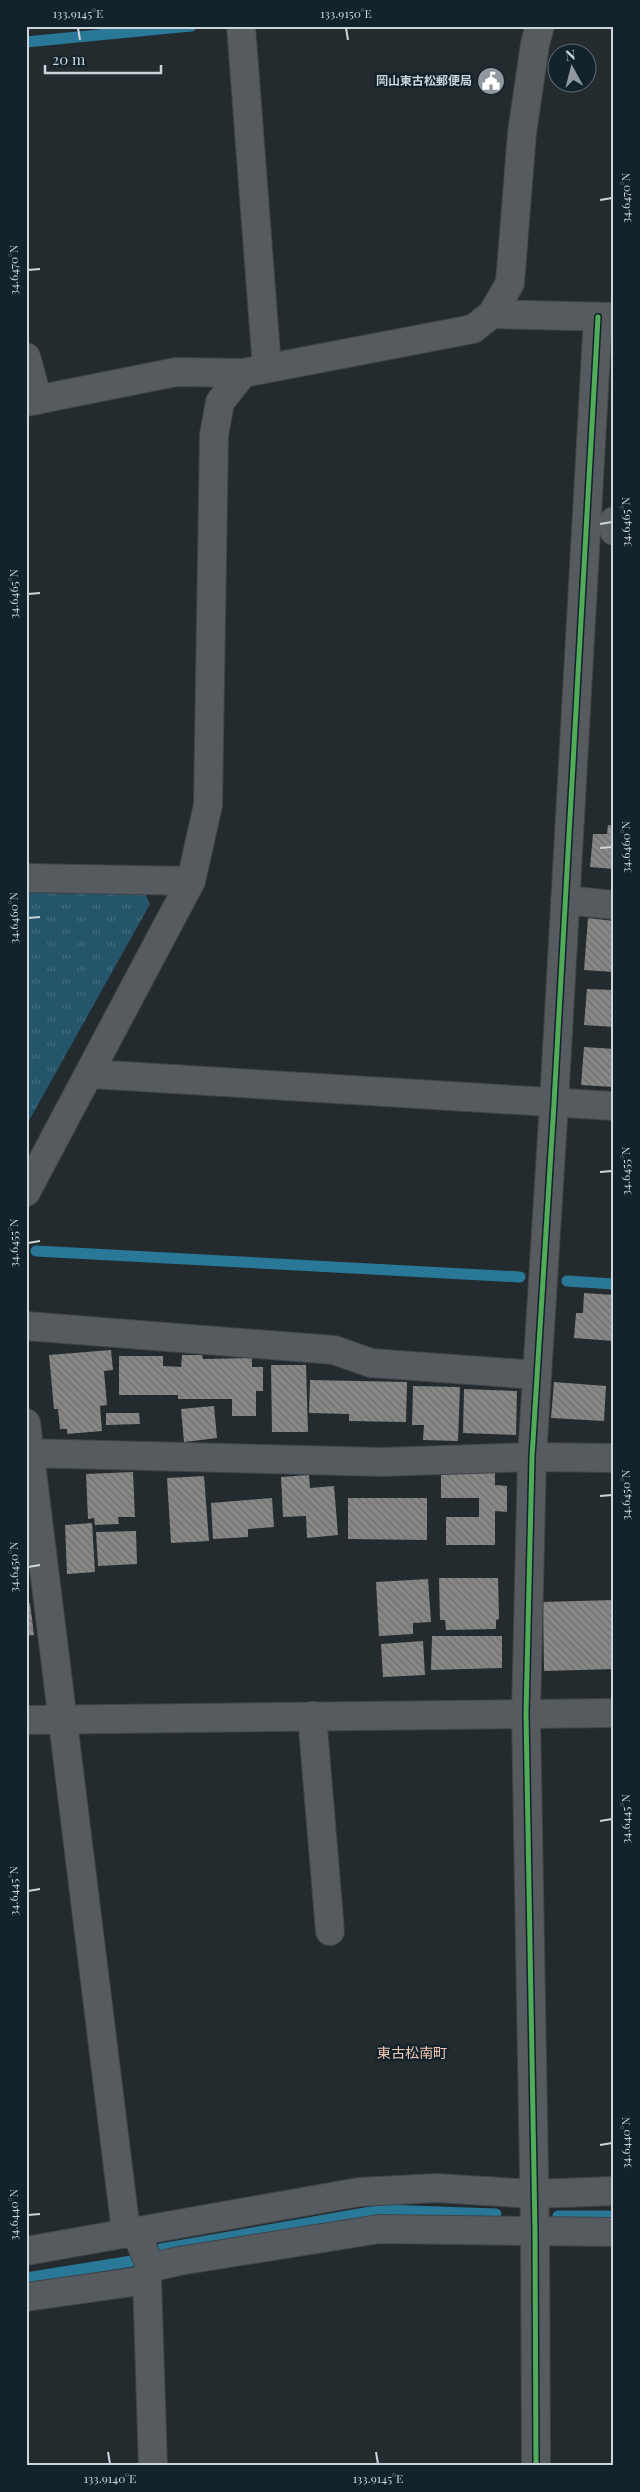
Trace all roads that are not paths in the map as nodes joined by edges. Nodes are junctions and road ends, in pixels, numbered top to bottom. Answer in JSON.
{"nodes":[{"id":1,"x":241,"y":26,"type":"edge"},
{"id":2,"x":540,"y":26,"type":"edge"},
{"id":3,"x":492,"y":314,"type":"junction"},
{"id":4,"x":606,"y":317,"type":"edge"},
{"id":5,"x":26,"y":356,"type":"edge"},
{"id":6,"x":255,"y":370,"type":"junction"},
{"id":7,"x":32,"y":401,"type":"edge"},
{"id":8,"x":614,"y":521,"type":"edge"},
{"id":9,"x":614,"y":532,"type":"edge"},
{"id":10,"x":26,"y":878,"type":"edge"},
{"id":11,"x":191,"y":882,"type":"junction"},
{"id":12,"x":565,"y":900,"type":"junction"},
{"id":13,"x":614,"y":905,"type":"edge"},
{"id":14,"x":91,"y":1074,"type":"junction"},
{"id":15,"x":554,"y":1103,"type":"junction"},
{"id":16,"x":614,"y":1106,"type":"edge"},
{"id":17,"x":26,"y":1192,"type":"edge"},
{"id":18,"x":26,"y":1326,"type":"edge"},
{"id":19,"x":537,"y":1375,"type":"junction"},
{"id":20,"x":26,"y":1423,"type":"edge"},
{"id":21,"x":28,"y":1453,"type":"edge"},
{"id":22,"x":532,"y":1457,"type":"junction"},
{"id":23,"x":614,"y":1458,"type":"edge"},
{"id":24,"x":614,"y":1713,"type":"edge"},
{"id":25,"x":526,"y":1714,"type":"junction"},
{"id":26,"x":312,"y":1716,"type":"junction"},
{"id":27,"x":62,"y":1719,"type":"junction"},
{"id":28,"x":26,"y":1720,"type":"edge"},
{"id":29,"x":330,"y":1931,"type":"dead end"},
{"id":30,"x":614,"y":2192,"type":"edge"},
{"id":31,"x":534,"y":2194,"type":"junction"},
{"id":32,"x":535,"y":2232,"type":"junction"},
{"id":33,"x":614,"y":2232,"type":"edge"},
{"id":34,"x":26,"y":2251,"type":"edge"},
{"id":35,"x":139,"y":2260,"type":"junction"},
{"id":36,"x":26,"y":2297,"type":"edge"},
{"id":37,"x":152,"y":2466,"type":"edge"},
{"id":38,"x":536,"y":2466,"type":"edge"}],
"edges":[{"from":1,"to":6,"type":"street"},
{"from":2,"to":3,"type":"street"},
{"from":3,"to":4,"type":"street"},
{"from":3,"to":6,"type":"street"},
{"from":4,"to":12,"type":"street"},
{"from":5,"to":7,"type":"street"},
{"from":6,"to":7,"type":"street"},
{"from":6,"to":11,"type":"street"},
{"from":8,"to":9,"type":"street"},
{"from":10,"to":11,"type":"street"},
{"from":11,"to":14,"type":"street"},
{"from":12,"to":13,"type":"street"},
{"from":12,"to":15,"type":"street"},
{"from":14,"to":15,"type":"street"},
{"from":14,"to":17,"type":"street"},
{"from":15,"to":16,"type":"street"},
{"from":15,"to":19,"type":"street"},
{"from":18,"to":19,"type":"street"},
{"from":19,"to":22,"type":"street"},
{"from":20,"to":21,"type":"street"},
{"from":21,"to":22,"type":"street"},
{"from":21,"to":27,"type":"street"},
{"from":22,"to":23,"type":"street"},
{"from":22,"to":25,"type":"street"},
{"from":24,"to":25,"type":"street"},
{"from":25,"to":26,"type":"street"},
{"from":25,"to":31,"type":"street"},
{"from":26,"to":27,"type":"street"},
{"from":26,"to":29,"type":"street"},
{"from":27,"to":28,"type":"street"},
{"from":27,"to":35,"type":"street"},
{"from":30,"to":31,"type":"street"},
{"from":31,"to":32,"type":"street"},
{"from":31,"to":35,"type":"street"},
{"from":32,"to":33,"type":"street"},
{"from":32,"to":35,"type":"street"},
{"from":32,"to":38,"type":"street"},
{"from":34,"to":35,"type":"street"},
{"from":35,"to":36,"type":"street"},
{"from":35,"to":37,"type":"street"}]}
